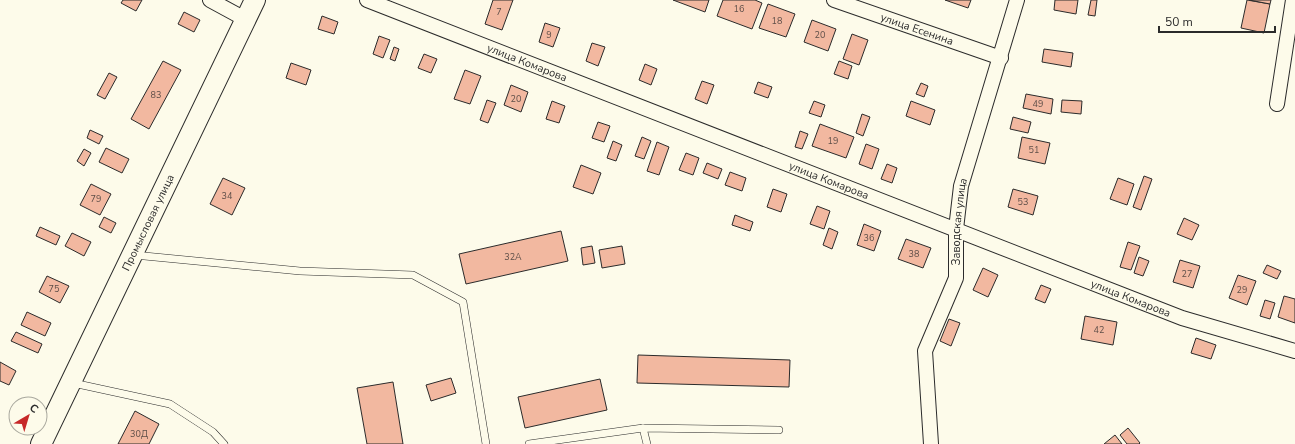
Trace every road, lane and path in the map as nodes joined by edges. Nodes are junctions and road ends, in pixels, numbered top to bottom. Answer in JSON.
{"nodes":[{"id":1,"x":210,"y":0,"type":"edge"},
{"id":2,"x":254,"y":0,"type":"edge"},
{"id":3,"x":367,"y":0,"type":"edge"},
{"id":4,"x":834,"y":0,"type":"edge"},
{"id":5,"x":1017,"y":0,"type":"edge"},
{"id":6,"x":1293,"y":0,"type":"edge"},
{"id":7,"x":245,"y":19,"type":"junction"},
{"id":8,"x":1001,"y":58,"type":"junction"},
{"id":9,"x":1277,"y":104,"type":"dead end"},
{"id":10,"x":956,"y":229,"type":"junction"},
{"id":11,"x":132,"y":255,"type":"junction"},
{"id":12,"x":1295,"y":351,"type":"edge"},
{"id":13,"x":70,"y":382,"type":"junction"},
{"id":14,"x":643,"y":428,"type":"junction"},
{"id":15,"x":779,"y":430,"type":"dead end"},
{"id":16,"x":41,"y":444,"type":"edge"},
{"id":17,"x":224,"y":444,"type":"edge"},
{"id":18,"x":486,"y":444,"type":"edge"},
{"id":19,"x":529,"y":444,"type":"edge"},
{"id":20,"x":647,"y":444,"type":"edge"},
{"id":21,"x":931,"y":444,"type":"edge"}],
"edges":[{"from":1,"to":7,"type":"street"},
{"from":2,"to":7,"type":"main road","name":"Промысловая улица"},
{"from":3,"to":10,"type":"street","name":"улица Комарова"},
{"from":4,"to":8,"type":"street","name":"улица Есенина"},
{"from":5,"to":8,"type":"street","name":"Заводская улица"},
{"from":6,"to":9,"type":"street"},
{"from":7,"to":11,"type":"main road","name":"Промысловая улица"},
{"from":8,"to":10,"type":"street","name":"Заводская улица"},
{"from":10,"to":12,"type":"street","name":"улица Комарова"},
{"from":10,"to":21,"type":"street","name":"Заводская улица"},
{"from":11,"to":13,"type":"main road","name":"Промысловая улица"},
{"from":11,"to":18,"type":"lane"},
{"from":13,"to":16,"type":"main road","name":"Промысловая улица"},
{"from":13,"to":17,"type":"lane"},
{"from":14,"to":15,"type":"lane"},
{"from":14,"to":19,"type":"lane"},
{"from":14,"to":20,"type":"lane"}]}
